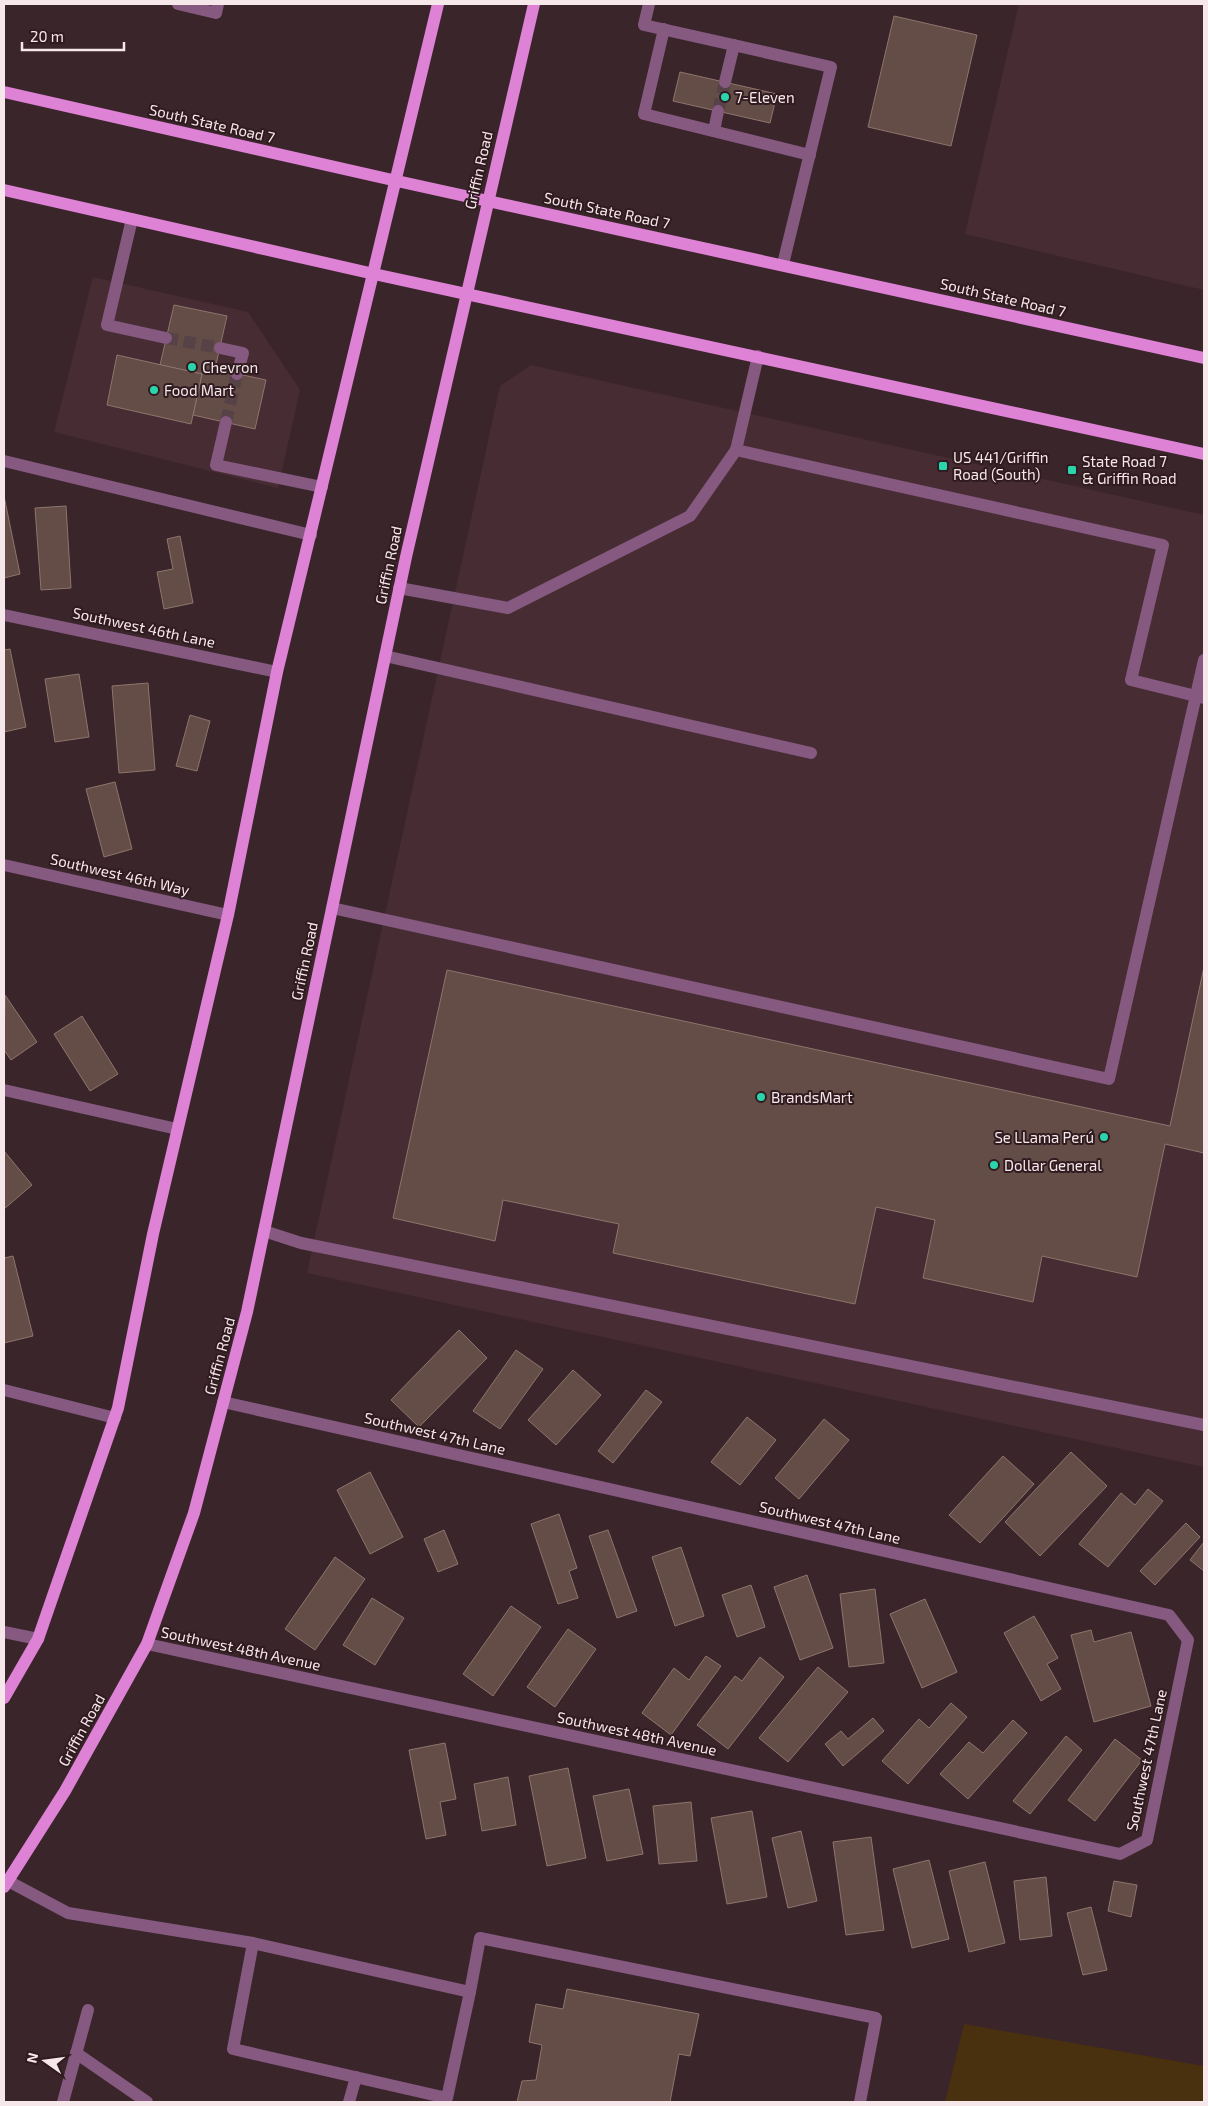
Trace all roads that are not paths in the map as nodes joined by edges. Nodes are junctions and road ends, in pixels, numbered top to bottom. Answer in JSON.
{"nodes":[{"id":1,"x":178,"y":4,"type":"edge"},
{"id":2,"x":218,"y":4,"type":"edge"},
{"id":3,"x":438,"y":4,"type":"edge"},
{"id":4,"x":534,"y":4,"type":"edge"},
{"id":5,"x":649,"y":4,"type":"edge"},
{"id":6,"x":664,"y":29,"type":"junction"},
{"id":7,"x":734,"y":45,"type":"junction"},
{"id":8,"x":725,"y":82,"type":"tunnel mouth"},
{"id":9,"x":4,"y":92,"type":"edge"},
{"id":10,"x":718,"y":111,"type":"tunnel mouth"},
{"id":11,"x":714,"y":131,"type":"junction"},
{"id":12,"x":810,"y":155,"type":"junction"},
{"id":13,"x":397,"y":181,"type":"junction"},
{"id":14,"x":4,"y":190,"type":"edge"},
{"id":15,"x":488,"y":201,"type":"junction"},
{"id":16,"x":132,"y":219,"type":"junction"},
{"id":17,"x":783,"y":264,"type":"junction"},
{"id":18,"x":374,"y":274,"type":"junction"},
{"id":19,"x":466,"y":293,"type":"junction"},
{"id":20,"x":166,"y":338,"type":"tunnel mouth"},
{"id":21,"x":220,"y":348,"type":"tunnel mouth"},
{"id":22,"x":758,"y":356,"type":"junction"},
{"id":23,"x":1204,"y":358,"type":"edge"},
{"id":24,"x":238,"y":374,"type":"tunnel mouth"},
{"id":25,"x":226,"y":422,"type":"tunnel mouth"},
{"id":26,"x":736,"y":450,"type":"junction"},
{"id":27,"x":1204,"y":454,"type":"edge"},
{"id":28,"x":4,"y":461,"type":"edge"},
{"id":29,"x":322,"y":487,"type":"junction"},
{"id":30,"x":311,"y":535,"type":"junction"},
{"id":31,"x":399,"y":588,"type":"junction"},
{"id":32,"x":4,"y":615,"type":"edge"},
{"id":33,"x":385,"y":656,"type":"junction"},
{"id":34,"x":1204,"y":660,"type":"edge"},
{"id":35,"x":277,"y":672,"type":"junction"},
{"id":36,"x":1200,"y":697,"type":"edge"},
{"id":37,"x":811,"y":753,"type":"dead end"},
{"id":38,"x":4,"y":865,"type":"edge"},
{"id":39,"x":332,"y":908,"type":"junction"},
{"id":40,"x":228,"y":915,"type":"junction"},
{"id":41,"x":4,"y":1090,"type":"edge"},
{"id":42,"x":177,"y":1129,"type":"junction"},
{"id":43,"x":264,"y":1232,"type":"junction"},
{"id":44,"x":4,"y":1390,"type":"edge"},
{"id":45,"x":223,"y":1402,"type":"junction"},
{"id":46,"x":115,"y":1418,"type":"junction"},
{"id":47,"x":1204,"y":1426,"type":"edge"},
{"id":48,"x":4,"y":1632,"type":"edge"},
{"id":49,"x":38,"y":1639,"type":"junction"},
{"id":50,"x":147,"y":1644,"type":"junction"},
{"id":51,"x":4,"y":1698,"type":"edge"},
{"id":52,"x":1120,"y":1854,"type":"joint"},
{"id":53,"x":6,"y":1884,"type":"edge"},
{"id":54,"x":253,"y":1943,"type":"junction"},
{"id":55,"x":470,"y":1992,"type":"junction"},
{"id":56,"x":88,"y":2010,"type":"dead end"},
{"id":57,"x":76,"y":2053,"type":"junction"},
{"id":58,"x":356,"y":2077,"type":"junction"},
{"id":59,"x":63,"y":2102,"type":"edge"},
{"id":60,"x":147,"y":2102,"type":"edge"},
{"id":61,"x":350,"y":2102,"type":"edge"},
{"id":62,"x":860,"y":2102,"type":"edge"}],
"edges":[{"from":1,"to":2,"type":"street"},
{"from":3,"to":13,"type":"main road"},
{"from":4,"to":15,"type":"main road","name":"Griffin Road"},
{"from":5,"to":6,"type":"street"},
{"from":6,"to":7,"type":"street"},
{"from":6,"to":11,"type":"street"},
{"from":7,"to":8,"type":"street"},
{"from":7,"to":12,"type":"street"},
{"from":9,"to":13,"type":"main road","name":"South State Road 7"},
{"from":10,"to":11,"type":"street"},
{"from":11,"to":12,"type":"street"},
{"from":12,"to":17,"type":"street"},
{"from":13,"to":15,"type":"main road","name":"South State Road 7"},
{"from":13,"to":18,"type":"main road"},
{"from":14,"to":16,"type":"main road"},
{"from":15,"to":17,"type":"main road","name":"South State Road 7"},
{"from":15,"to":19,"type":"main road","name":"Griffin Road"},
{"from":16,"to":18,"type":"main road"},
{"from":16,"to":20,"type":"street"},
{"from":17,"to":23,"type":"main road","name":"South State Road 7"},
{"from":18,"to":19,"type":"main road"},
{"from":18,"to":29,"type":"main road"},
{"from":19,"to":22,"type":"main road"},
{"from":19,"to":31,"type":"main road","name":"Griffin Road"},
{"from":21,"to":24,"type":"street"},
{"from":22,"to":26,"type":"street"},
{"from":22,"to":27,"type":"main road"},
{"from":25,"to":29,"type":"street"},
{"from":26,"to":31,"type":"street"},
{"from":26,"to":36,"type":"street"},
{"from":28,"to":30,"type":"street"},
{"from":29,"to":30,"type":"main road"},
{"from":30,"to":35,"type":"main road"},
{"from":31,"to":33,"type":"main road","name":"Griffin Road"},
{"from":32,"to":35,"type":"street","name":"Southwest 46th Lane"},
{"from":33,"to":37,"type":"street"},
{"from":33,"to":39,"type":"main road","name":"Griffin Road"},
{"from":34,"to":36,"type":"street"},
{"from":35,"to":40,"type":"main road"},
{"from":36,"to":39,"type":"street"},
{"from":38,"to":40,"type":"street","name":"Southwest 46th Way"},
{"from":39,"to":43,"type":"main road","name":"Griffin Road"},
{"from":40,"to":42,"type":"main road"},
{"from":41,"to":42,"type":"street"},
{"from":42,"to":46,"type":"main road"},
{"from":43,"to":45,"type":"main road","name":"Griffin Road"},
{"from":43,"to":47,"type":"street"},
{"from":44,"to":46,"type":"street"},
{"from":45,"to":50,"type":"main road","name":"Griffin Road"},
{"from":45,"to":52,"type":"street","name":"Southwest 47th Lane"},
{"from":46,"to":49,"type":"main road"},
{"from":48,"to":49,"type":"street"},
{"from":49,"to":51,"type":"main road"},
{"from":50,"to":52,"type":"street","name":"Southwest 48th Avenue"},
{"from":50,"to":53,"type":"main road","name":"Griffin Road"},
{"from":53,"to":54,"type":"street"},
{"from":54,"to":55,"type":"street"},
{"from":54,"to":58,"type":"street"},
{"from":55,"to":58,"type":"street"},
{"from":55,"to":62,"type":"street"},
{"from":56,"to":57,"type":"street"},
{"from":57,"to":59,"type":"street"},
{"from":57,"to":60,"type":"street"},
{"from":58,"to":61,"type":"street"}]}
